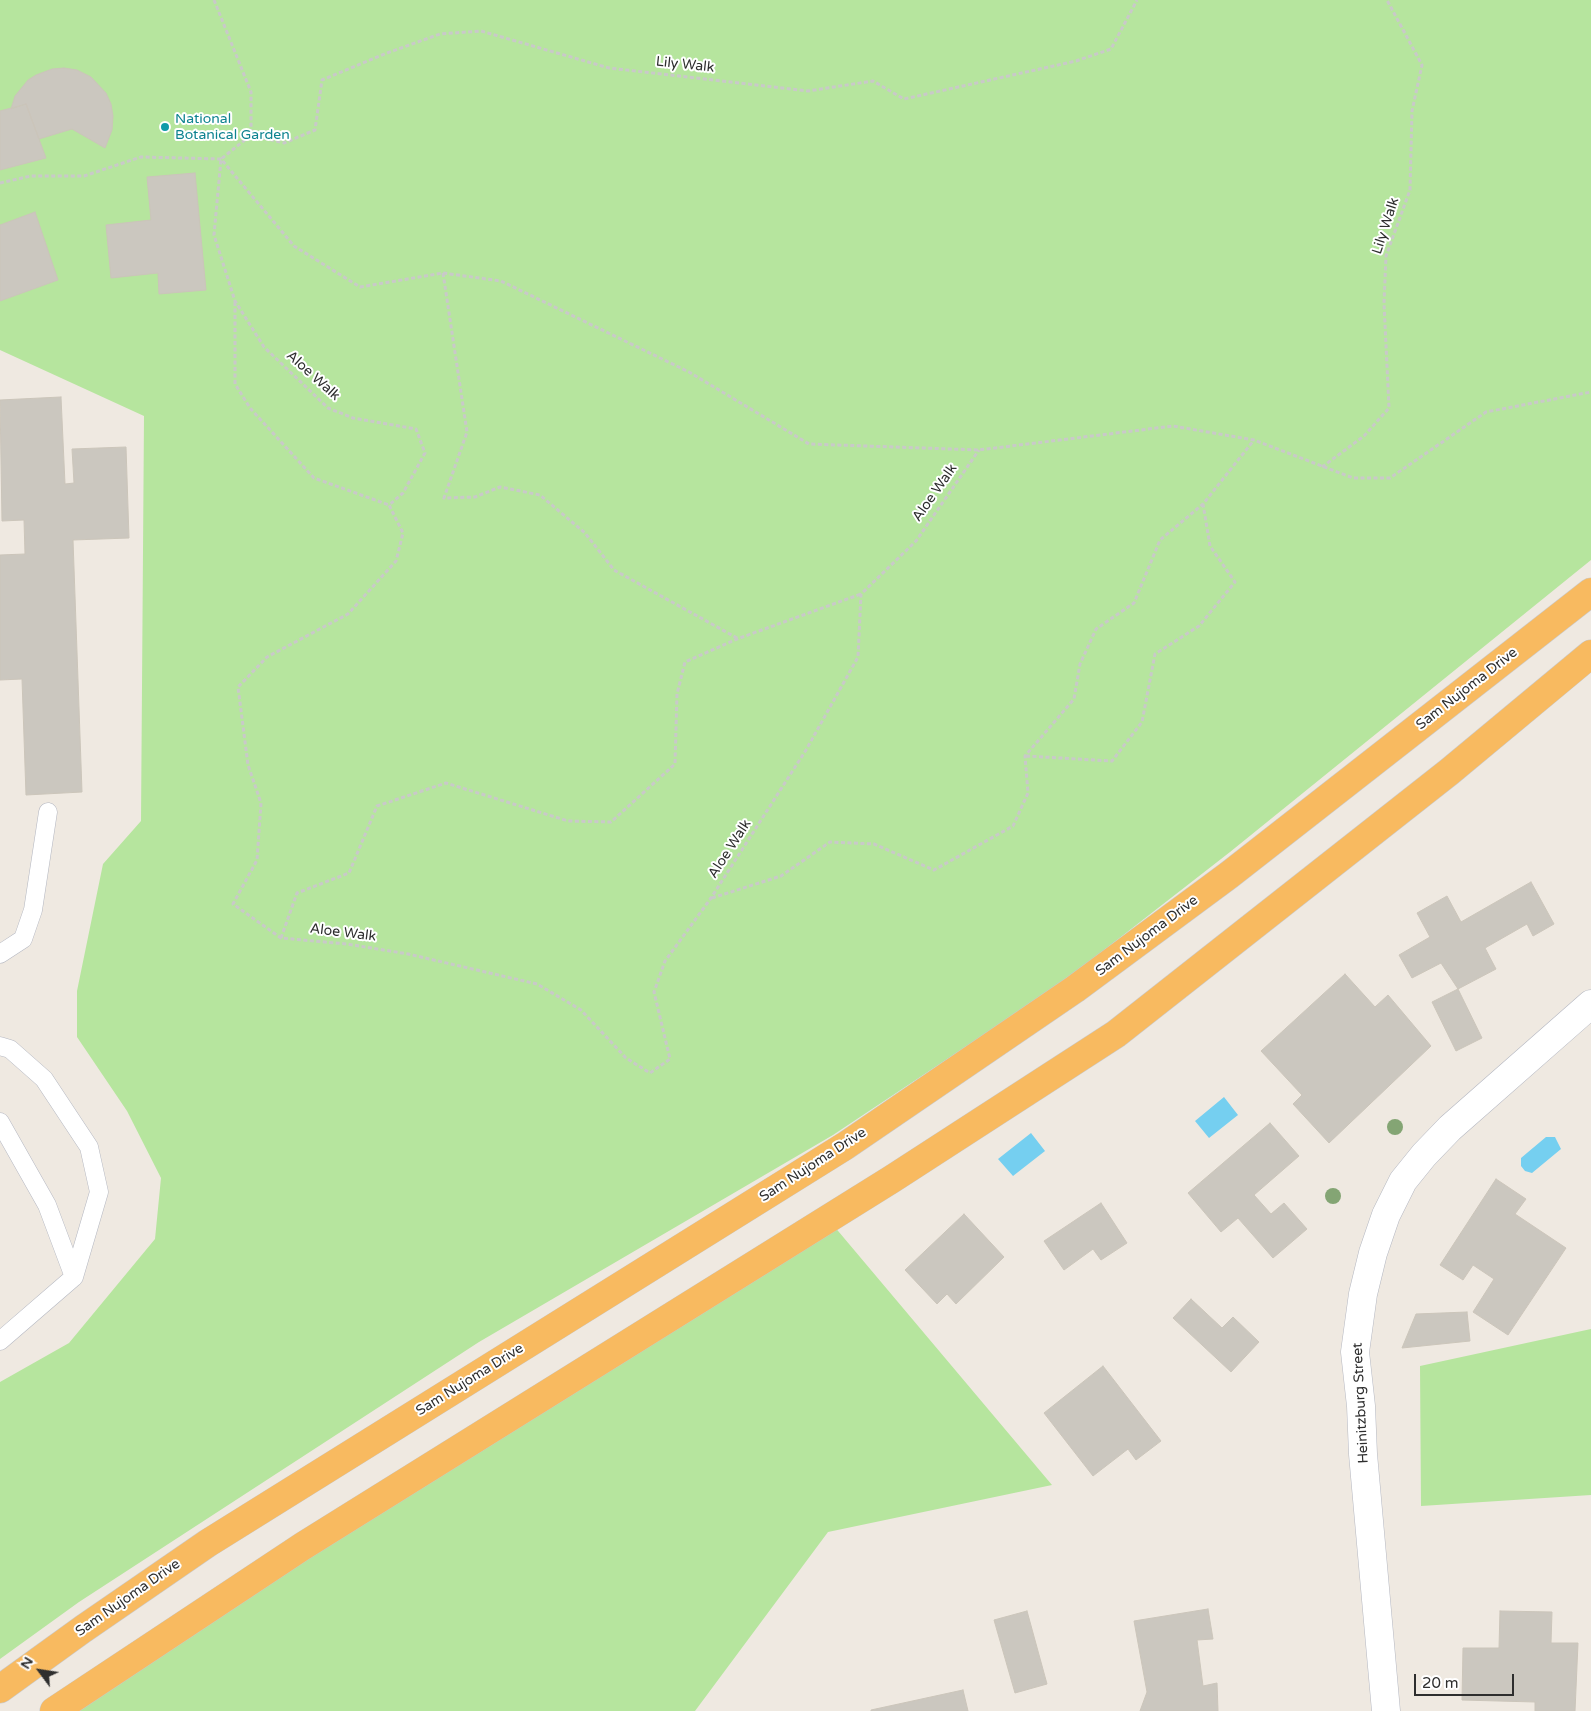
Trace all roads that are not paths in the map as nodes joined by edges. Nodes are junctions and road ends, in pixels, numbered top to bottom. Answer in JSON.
{"nodes":[{"id":1,"x":1591,"y":592,"type":"edge"},
{"id":2,"x":1591,"y":654,"type":"edge"},
{"id":3,"x":48,"y":812,"type":"dead end"},
{"id":4,"x":0,"y":954,"type":"edge"},
{"id":5,"x":1591,"y":1004,"type":"edge"},
{"id":6,"x":0,"y":1046,"type":"edge"},
{"id":7,"x":0,"y":1122,"type":"edge"},
{"id":8,"x":74,"y":1277,"type":"junction"},
{"id":9,"x":0,"y":1341,"type":"edge"},
{"id":10,"x":0,"y":1689,"type":"edge"},
{"id":11,"x":54,"y":1711,"type":"edge"},
{"id":12,"x":1386,"y":1711,"type":"edge"}],
"edges":[{"from":1,"to":10,"type":"highway","name":"Sam Nujoma Drive"},
{"from":2,"to":11,"type":"highway"},
{"from":3,"to":4,"type":"lane"},
{"from":5,"to":12,"type":"street","name":"Heinitzburg Street"},
{"from":6,"to":8,"type":"lane"},
{"from":7,"to":8,"type":"lane"},
{"from":8,"to":9,"type":"lane"}]}
